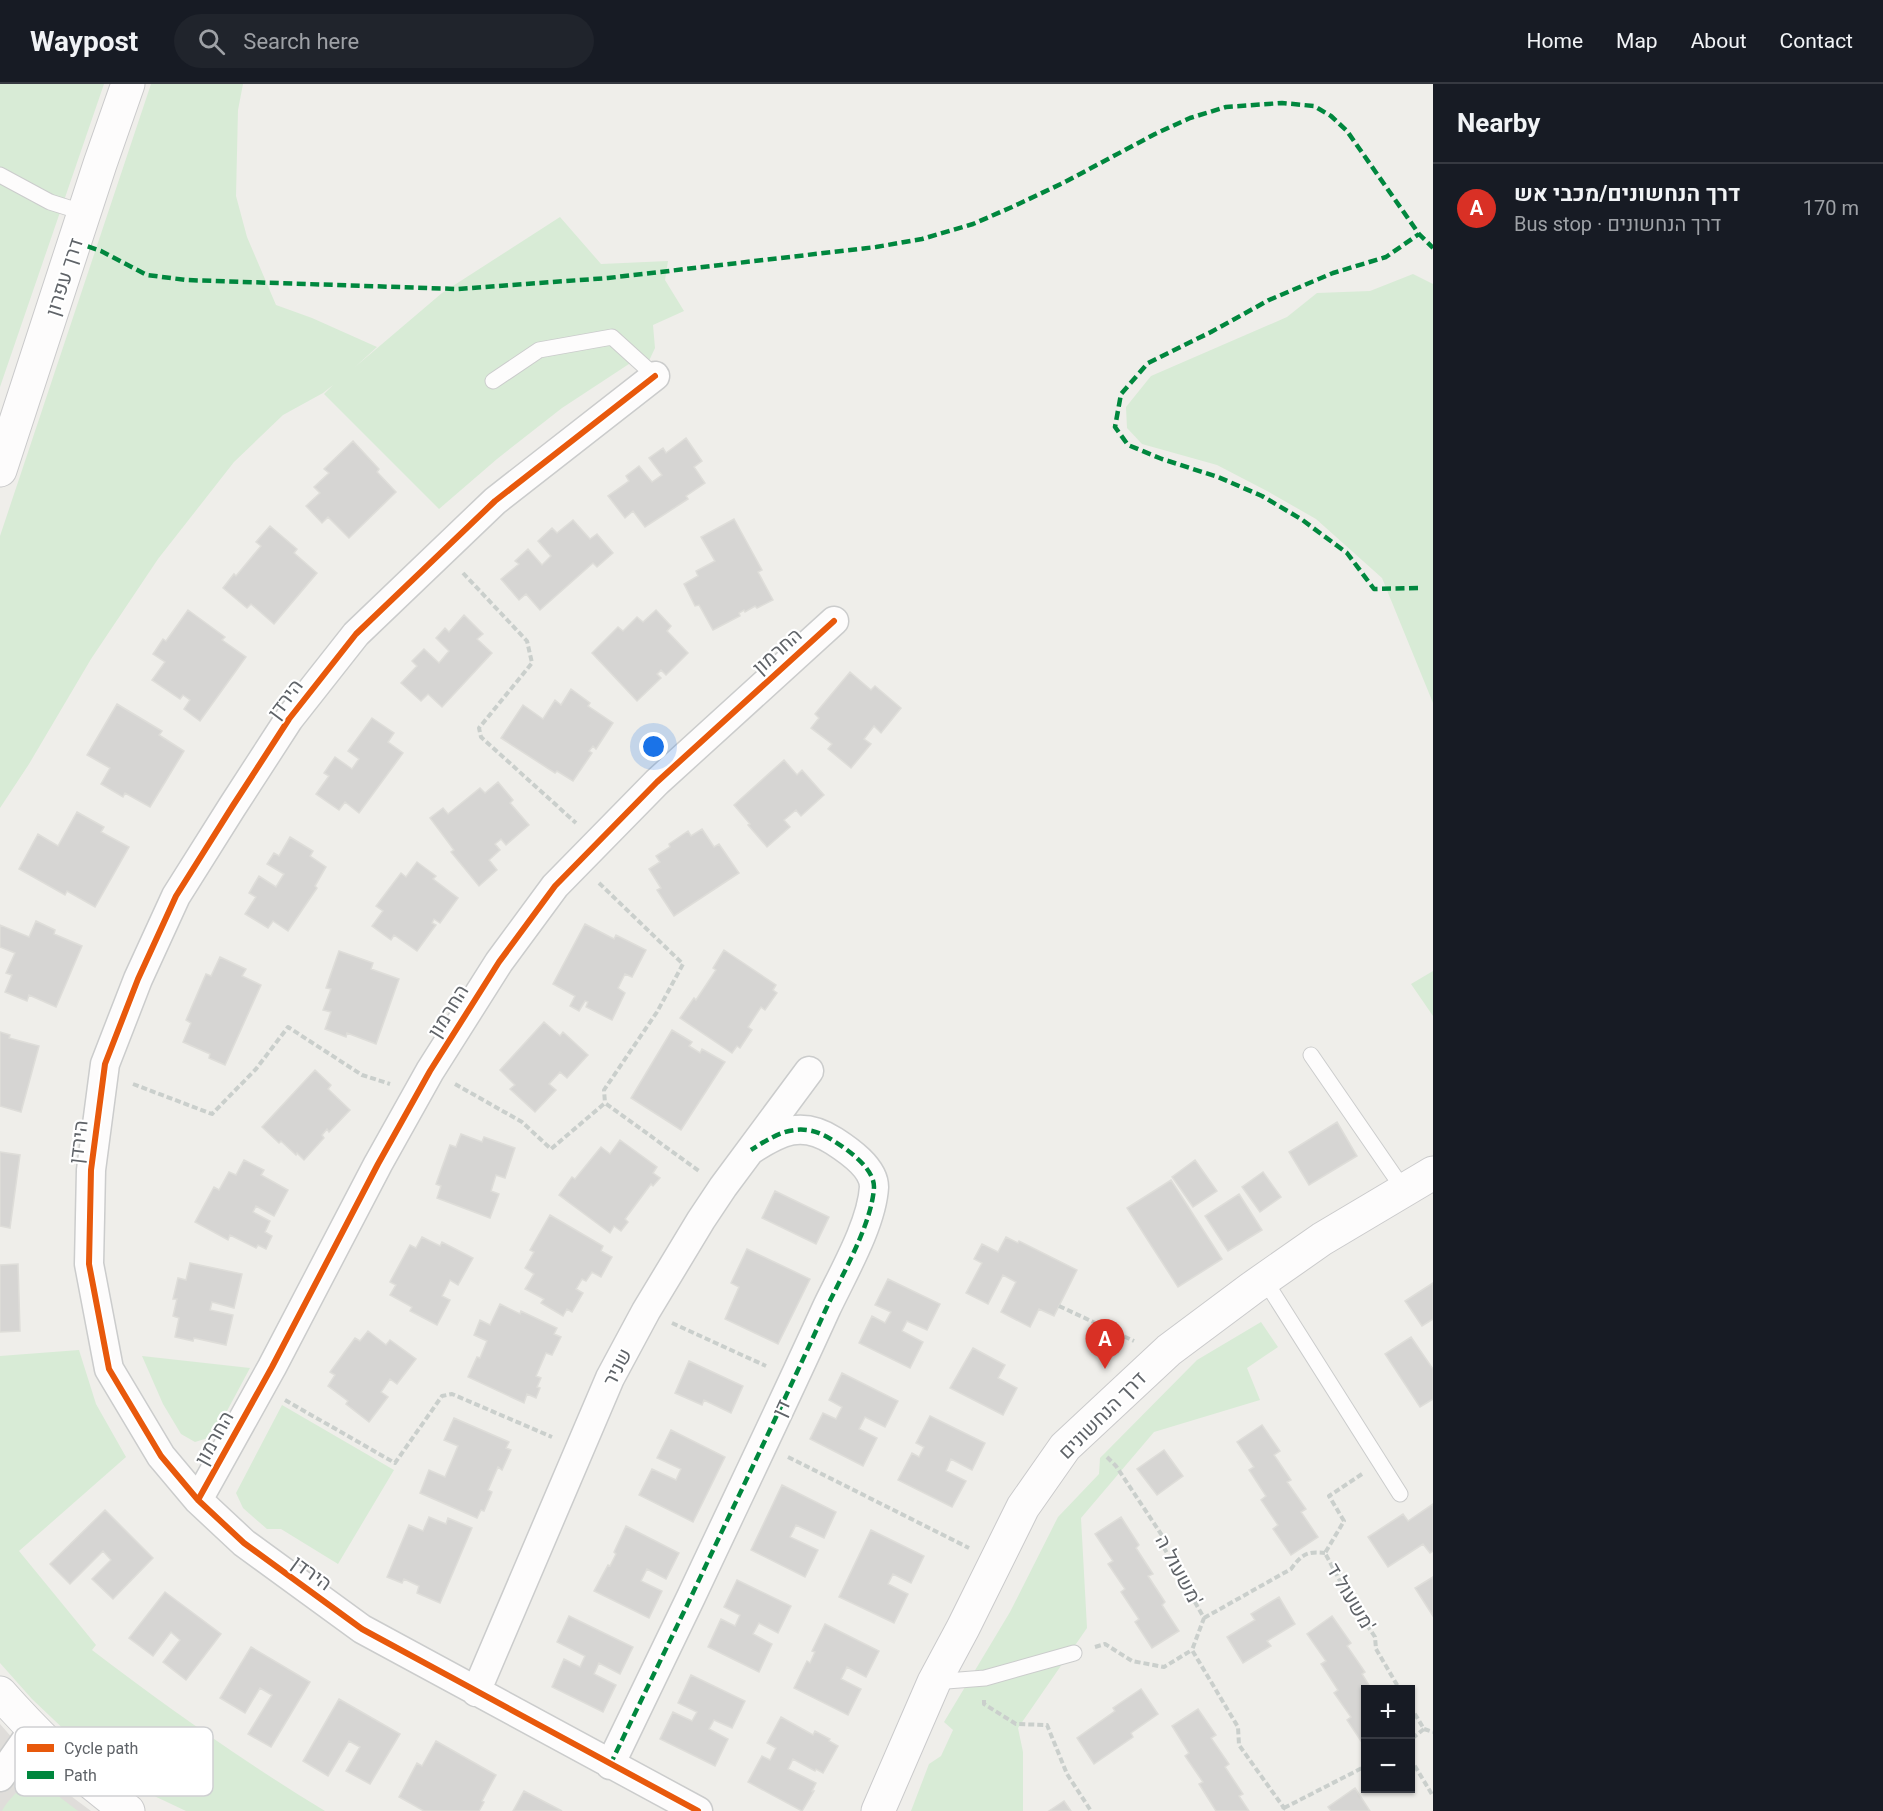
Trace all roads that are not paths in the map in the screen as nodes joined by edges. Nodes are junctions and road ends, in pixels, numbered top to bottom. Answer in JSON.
{"nodes":[{"id":1,"x":128,"y":84,"type":"edge"},
{"id":2,"x":0,"y":175,"type":"edge"},
{"id":3,"x":85,"y":213,"type":"junction"},
{"id":4,"x":656,"y":376,"type":"joint"},
{"id":5,"x":493,"y":381,"type":"dead end"},
{"id":6,"x":0,"y":470,"type":"edge"},
{"id":7,"x":834,"y":621,"type":"dead end"},
{"id":8,"x":1311,"y":1055,"type":"dead end"},
{"id":9,"x":809,"y":1071,"type":"dead end"},
{"id":10,"x":751,"y":1150,"type":"junction"},
{"id":11,"x":1433,"y":1173,"type":"edge"},
{"id":12,"x":1404,"y":1190,"type":"junction"},
{"id":13,"x":1264,"y":1279,"type":"junction"},
{"id":14,"x":1400,"y":1494,"type":"dead end"},
{"id":15,"x":198,"y":1500,"type":"junction"},
{"id":16,"x":1074,"y":1653,"type":"road end"},
{"id":17,"x":934,"y":1682,"type":"junction"},
{"id":18,"x":476,"y":1692,"type":"junction"},
{"id":19,"x":0,"y":1693,"type":"edge"},
{"id":20,"x":30,"y":1727,"type":"edge"},
{"id":21,"x":15,"y":1756,"type":"edge"},
{"id":22,"x":610,"y":1765,"type":"junction"},
{"id":23,"x":0,"y":1777,"type":"edge"},
{"id":24,"x":107,"y":1796,"type":"edge"},
{"id":25,"x":880,"y":1808,"type":"edge"},
{"id":26,"x":128,"y":1811,"type":"edge"},
{"id":27,"x":698,"y":1811,"type":"edge"}],
"edges":[{"from":1,"to":3,"type":"street","name":"דרך עפרון"},
{"from":2,"to":3,"type":"lane"},
{"from":3,"to":6,"type":"street","name":"דרך עפרון"},
{"from":4,"to":5,"type":"lane"},
{"from":4,"to":15,"type":"street","name":"הירדן"},
{"from":7,"to":15,"type":"street","name":"החרמון"},
{"from":8,"to":12,"type":"lane"},
{"from":9,"to":10,"type":"street","name":"שניר"},
{"from":10,"to":18,"type":"street","name":"שניר"},
{"from":10,"to":22,"type":"street","name":"דן"},
{"from":11,"to":12,"type":"street","name":"דרך הנחשונים"},
{"from":12,"to":13,"type":"street","name":"דרך הנחשונים"},
{"from":13,"to":14,"type":"lane"},
{"from":13,"to":17,"type":"street","name":"דרך הנחשונים"},
{"from":15,"to":18,"type":"street","name":"הירדן"},
{"from":16,"to":17,"type":"lane"},
{"from":17,"to":25,"type":"street","name":"דרך הנחשונים"},
{"from":18,"to":22,"type":"street","name":"הירדן"},
{"from":19,"to":20,"type":"street"},
{"from":21,"to":23,"type":"street"},
{"from":22,"to":27,"type":"street","name":"הירדן"},
{"from":24,"to":26,"type":"street"}]}
